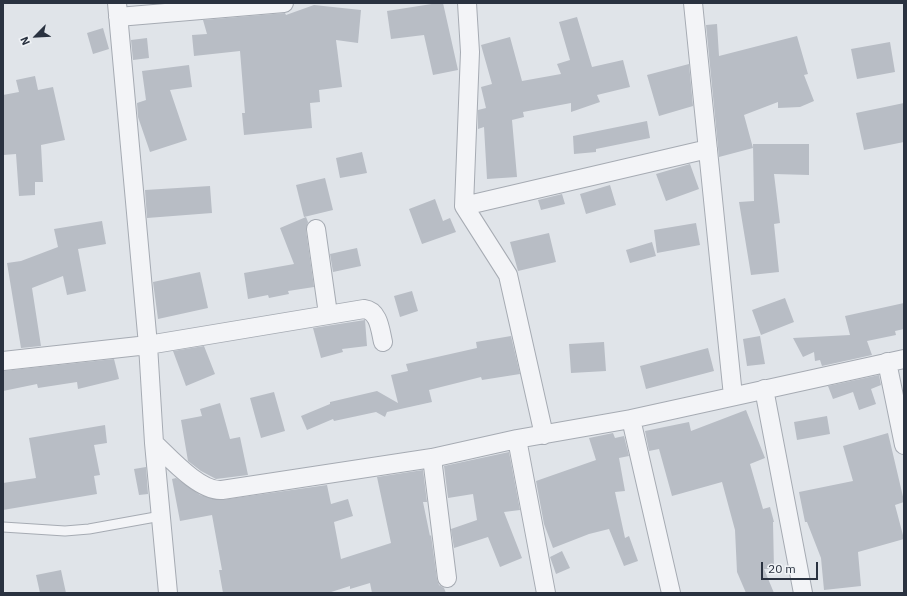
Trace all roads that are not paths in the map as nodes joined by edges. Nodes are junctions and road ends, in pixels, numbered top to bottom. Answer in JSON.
{"nodes":[{"id":1,"x":284,"y":3,"type":"edge"},
{"id":2,"x":467,"y":3,"type":"edge"},
{"id":3,"x":693,"y":3,"type":"edge"},
{"id":4,"x":117,"y":10,"type":"edge"},
{"id":5,"x":708,"y":149,"type":"junction"},
{"id":6,"x":464,"y":206,"type":"junction"},
{"id":7,"x":316,"y":229,"type":"dead end"},
{"id":8,"x":328,"y":314,"type":"junction"},
{"id":9,"x":383,"y":342,"type":"dead end"},
{"id":10,"x":148,"y":345,"type":"junction"},
{"id":11,"x":904,"y":359,"type":"edge"},
{"id":12,"x":3,"y":361,"type":"edge"},
{"id":13,"x":887,"y":362,"type":"junction"},
{"id":14,"x":764,"y":389,"type":"junction"},
{"id":15,"x":733,"y":396,"type":"junction"},
{"id":16,"x":631,"y":419,"type":"junction"},
{"id":17,"x":544,"y":435,"type":"junction"},
{"id":18,"x":517,"y":439,"type":"junction"},
{"id":19,"x":154,"y":443,"type":"junction"},
{"id":20,"x":904,"y":445,"type":"edge"},
{"id":21,"x":432,"y":458,"type":"junction"},
{"id":22,"x":161,"y":516,"type":"junction"},
{"id":23,"x":3,"y":527,"type":"edge"},
{"id":24,"x":447,"y":578,"type":"dead end"},
{"id":25,"x":168,"y":593,"type":"edge"},
{"id":26,"x":546,"y":593,"type":"edge"},
{"id":27,"x":671,"y":593,"type":"edge"},
{"id":28,"x":803,"y":593,"type":"edge"}],
"edges":[{"from":1,"to":4,"type":"street"},
{"from":2,"to":6,"type":"street"},
{"from":3,"to":5,"type":"street"},
{"from":4,"to":10,"type":"street"},
{"from":5,"to":6,"type":"street"},
{"from":5,"to":15,"type":"street"},
{"from":6,"to":17,"type":"street"},
{"from":7,"to":8,"type":"street"},
{"from":8,"to":9,"type":"street"},
{"from":8,"to":10,"type":"street"},
{"from":10,"to":12,"type":"street"},
{"from":10,"to":19,"type":"street"},
{"from":11,"to":13,"type":"street"},
{"from":13,"to":14,"type":"street"},
{"from":13,"to":20,"type":"street"},
{"from":14,"to":15,"type":"street"},
{"from":14,"to":28,"type":"street"},
{"from":15,"to":16,"type":"street"},
{"from":16,"to":17,"type":"street"},
{"from":16,"to":27,"type":"street"},
{"from":17,"to":18,"type":"street"},
{"from":18,"to":21,"type":"street"},
{"from":18,"to":26,"type":"street"},
{"from":19,"to":21,"type":"street"},
{"from":19,"to":22,"type":"street"},
{"from":21,"to":24,"type":"street"},
{"from":22,"to":23,"type":"lane"},
{"from":22,"to":25,"type":"street"}]}
